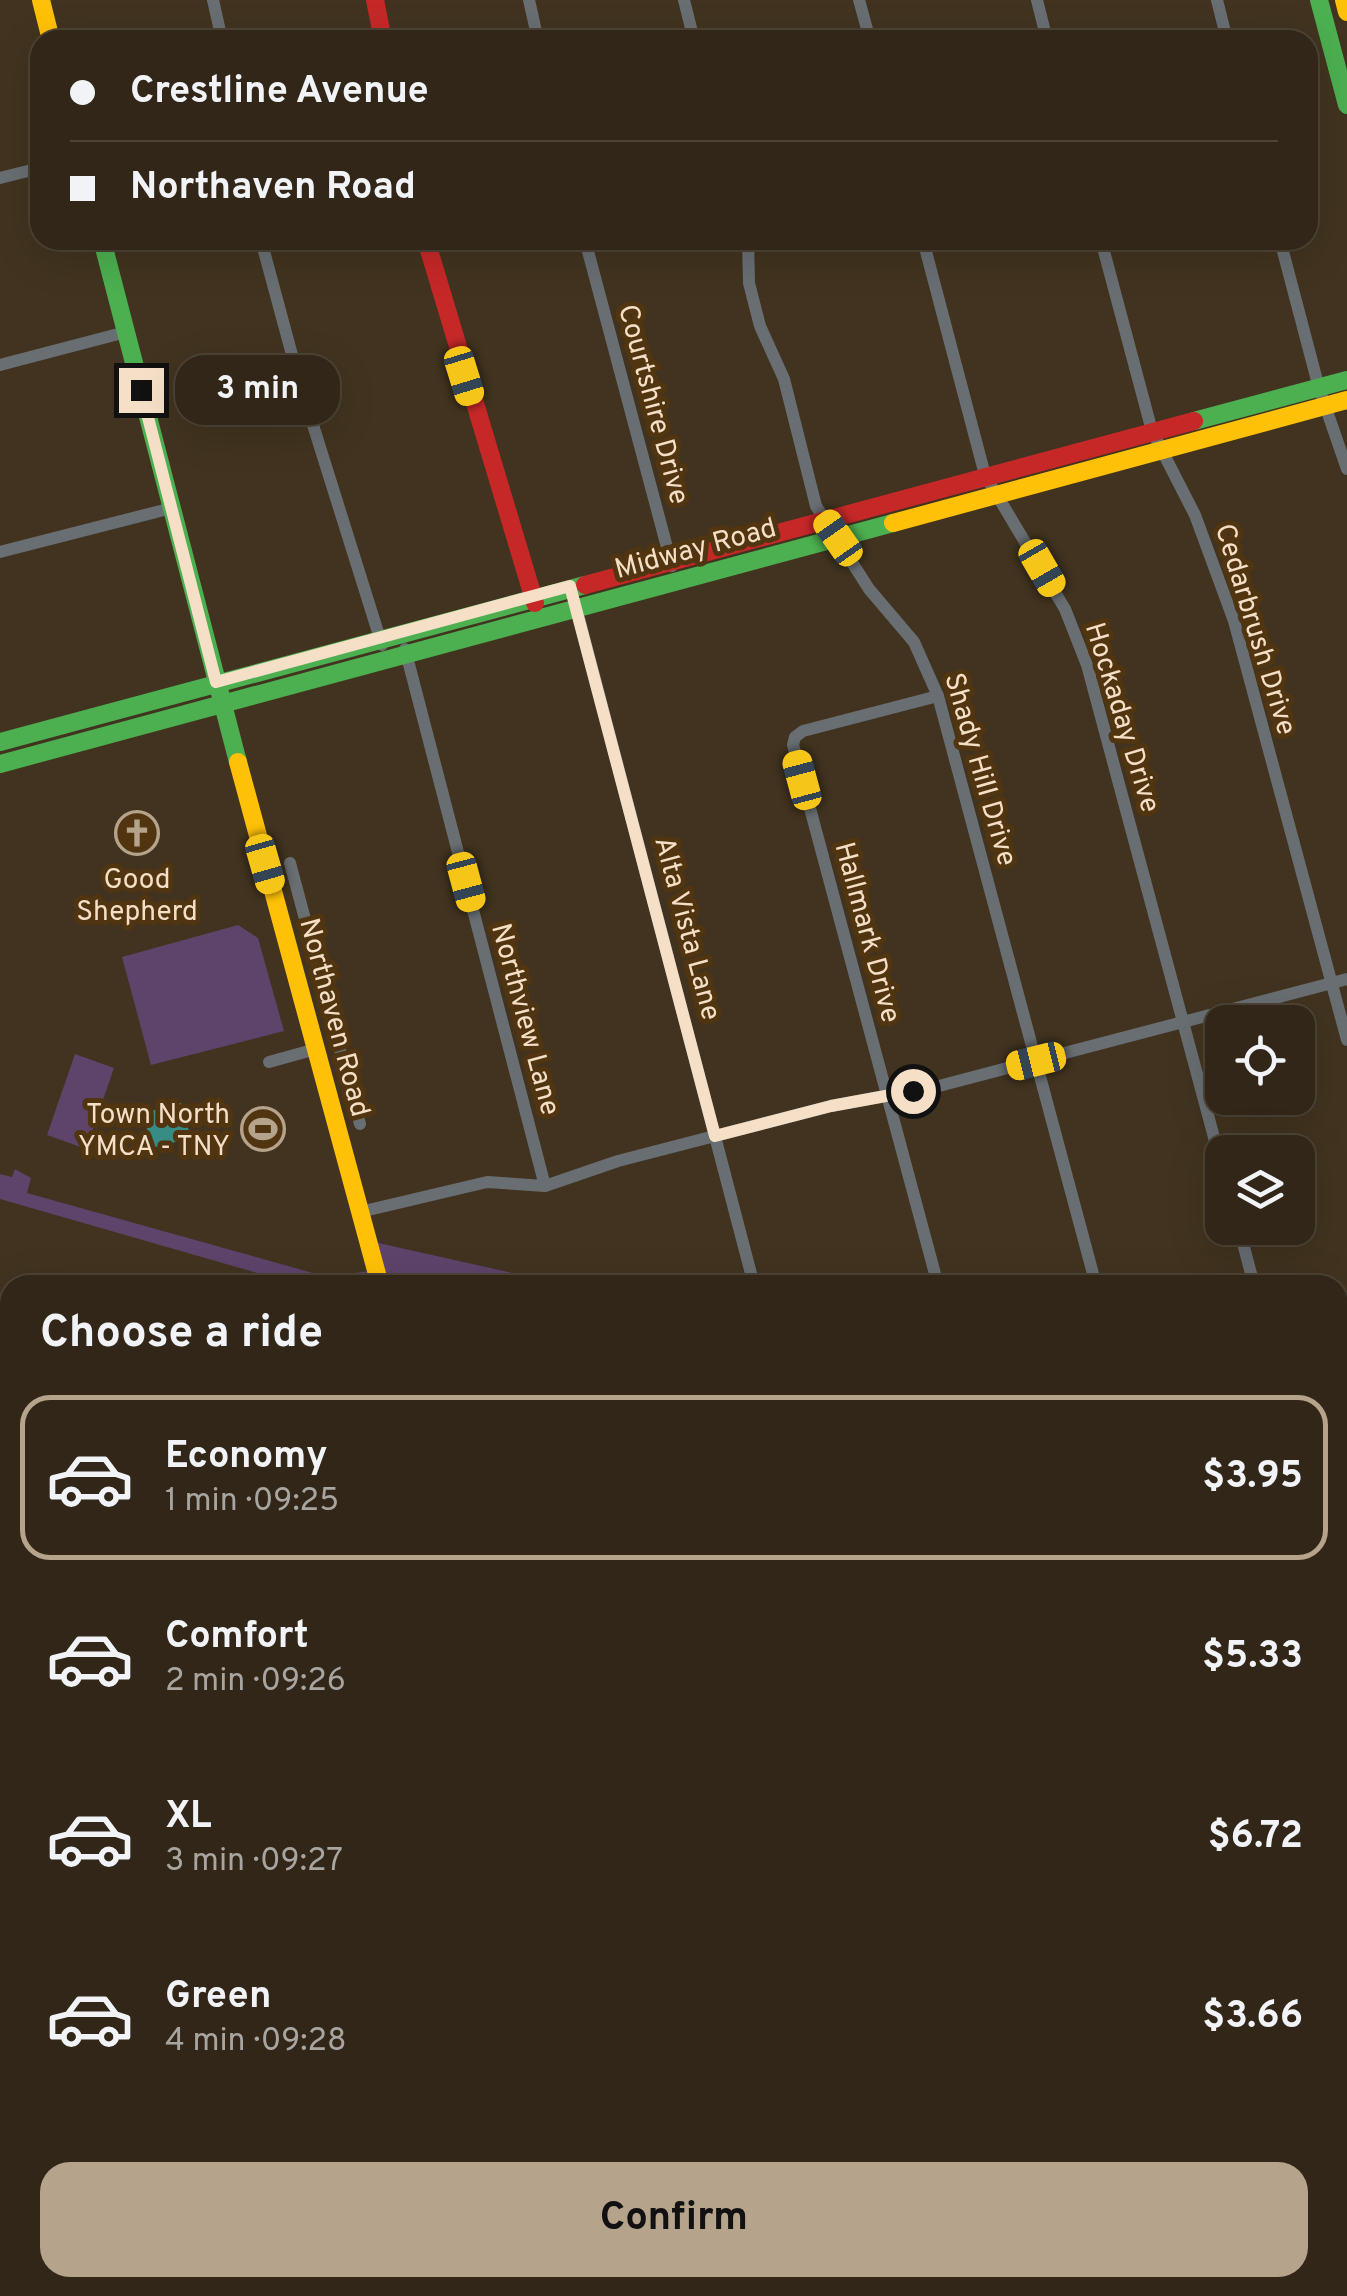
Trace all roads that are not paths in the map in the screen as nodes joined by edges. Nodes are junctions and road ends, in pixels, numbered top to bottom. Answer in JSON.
{"nodes":[{"id":1,"x":40,"y":0,"type":"edge"},
{"id":2,"x":213,"y":0,"type":"edge"},
{"id":3,"x":375,"y":0,"type":"edge"},
{"id":4,"x":528,"y":0,"type":"edge"},
{"id":5,"x":684,"y":0,"type":"edge"},
{"id":6,"x":859,"y":0,"type":"edge"},
{"id":7,"x":1037,"y":0,"type":"edge"},
{"id":8,"x":1216,"y":0,"type":"edge"},
{"id":9,"x":1319,"y":0,"type":"edge"},
{"id":10,"x":1344,"y":0,"type":"edge"},
{"id":11,"x":1347,"y":12,"type":"edge"},
{"id":12,"x":48,"y":30,"type":"edge"},
{"id":13,"x":220,"y":30,"type":"edge"},
{"id":14,"x":380,"y":30,"type":"edge"},
{"id":15,"x":536,"y":30,"type":"edge"},
{"id":16,"x":692,"y":30,"type":"edge"},
{"id":17,"x":867,"y":30,"type":"edge"},
{"id":18,"x":1045,"y":30,"type":"edge"},
{"id":19,"x":1224,"y":30,"type":"edge"},
{"id":20,"x":1347,"y":105,"type":"edge"},
{"id":21,"x":30,"y":170,"type":"edge"},
{"id":22,"x":0,"y":178,"type":"edge"},
{"id":23,"x":105,"y":250,"type":"edge"},
{"id":24,"x":264,"y":250,"type":"edge"},
{"id":25,"x":429,"y":250,"type":"edge"},
{"id":26,"x":588,"y":250,"type":"edge"},
{"id":27,"x":748,"y":250,"type":"edge"},
{"id":28,"x":926,"y":250,"type":"edge"},
{"id":29,"x":1104,"y":250,"type":"edge"},
{"id":30,"x":1283,"y":250,"type":"edge"},
{"id":31,"x":126,"y":332,"type":"junction"},
{"id":32,"x":0,"y":365,"type":"edge"},
{"id":33,"x":1347,"y":380,"type":"edge"},
{"id":34,"x":1319,"y":388,"type":"junction"},
{"id":35,"x":1347,"y":400,"type":"edge"},
{"id":36,"x":1326,"y":406,"type":"junction"},
{"id":37,"x":1152,"y":431,"type":"junction"},
{"id":38,"x":1162,"y":450,"type":"junction"},
{"id":39,"x":1347,"y":468,"type":"edge"},
{"id":40,"x":985,"y":475,"type":"junction"},
{"id":41,"x":998,"y":494,"type":"junction"},
{"id":42,"x":172,"y":508,"type":"junction"},
{"id":43,"x":824,"y":518,"type":"junction"},
{"id":44,"x":838,"y":538,"type":"junction"},
{"id":45,"x":0,"y":552,"type":"edge"},
{"id":46,"x":670,"y":559,"type":"junction"},
{"id":47,"x":676,"y":581,"type":"junction"},
{"id":48,"x":570,"y":586,"type":"junction"},
{"id":49,"x":533,"y":596,"type":"junction"},
{"id":50,"x":576,"y":608,"type":"junction"},
{"id":51,"x":539,"y":618,"type":"junction"},
{"id":52,"x":400,"y":632,"type":"junction"},
{"id":53,"x":380,"y":638,"type":"junction"},
{"id":54,"x":406,"y":654,"type":"junction"},
{"id":55,"x":386,"y":659,"type":"junction"},
{"id":56,"x":216,"y":682,"type":"junction"},
{"id":57,"x":938,"y":696,"type":"junction"},
{"id":58,"x":222,"y":703,"type":"junction"},
{"id":59,"x":0,"y":742,"type":"edge"},
{"id":60,"x":0,"y":764,"type":"edge"},
{"id":61,"x":290,"y":863,"type":"dead end"},
{"id":62,"x":304,"y":916,"type":"junction"},
{"id":63,"x":282,"y":922,"type":"junction"},
{"id":64,"x":1347,"y":978,"type":"edge"},
{"id":65,"x":1332,"y":983,"type":"junction"},
{"id":66,"x":1184,"y":1021,"type":"junction"},
{"id":67,"x":1347,"y":1040,"type":"edge"},
{"id":68,"x":316,"y":1049,"type":"junction"},
{"id":69,"x":1036,"y":1061,"type":"junction"},
{"id":70,"x":269,"y":1062,"type":"dead end"},
{"id":71,"x":350,"y":1086,"type":"junction"},
{"id":72,"x":328,"y":1091,"type":"junction"},
{"id":73,"x":887,"y":1096,"type":"junction"},
{"id":74,"x":360,"y":1124,"type":"dead end"},
{"id":75,"x":1214,"y":1135,"type":"edge"},
{"id":76,"x":715,"y":1136,"type":"junction"},
{"id":77,"x":545,"y":1186,"type":"junction"},
{"id":78,"x":360,"y":1212,"type":"junction"},
{"id":79,"x":1243,"y":1245,"type":"edge"},
{"id":80,"x":377,"y":1275,"type":"edge"},
{"id":81,"x":751,"y":1275,"type":"edge"},
{"id":82,"x":935,"y":1275,"type":"edge"},
{"id":83,"x":1093,"y":1275,"type":"edge"},
{"id":84,"x":1251,"y":1275,"type":"edge"}],
"edges":[{"from":1,"to":12,"type":"main road"},
{"from":2,"to":13,"type":"street"},
{"from":3,"to":14,"type":"main road"},
{"from":4,"to":15,"type":"street"},
{"from":5,"to":16,"type":"street"},
{"from":6,"to":17,"type":"street"},
{"from":7,"to":18,"type":"street"},
{"from":8,"to":19,"type":"street"},
{"from":9,"to":20,"type":"main road"},
{"from":10,"to":11,"type":"main road"},
{"from":21,"to":22,"type":"street"},
{"from":23,"to":31,"type":"main road","name":"Northaven Road"},
{"from":24,"to":53,"type":"street"},
{"from":25,"to":49,"type":"main road"},
{"from":26,"to":46,"type":"street","name":"Courtshire Drive"},
{"from":27,"to":43,"type":"street","name":"Shady Hill Drive"},
{"from":28,"to":40,"type":"street","name":"Hockaday Drive"},
{"from":29,"to":37,"type":"street","name":"Cedarbrush Drive"},
{"from":30,"to":34,"type":"street"},
{"from":31,"to":32,"type":"street"},
{"from":31,"to":42,"type":"main road","name":"Northaven Road"},
{"from":33,"to":34,"type":"main road","name":"Midway Road"},
{"from":34,"to":36,"type":"street"},
{"from":34,"to":37,"type":"main road","name":"Midway Road"},
{"from":35,"to":36,"type":"main road","name":"Midway Road"},
{"from":36,"to":38,"type":"main road","name":"Midway Road"},
{"from":36,"to":39,"type":"street"},
{"from":37,"to":38,"type":"street","name":"Cedarbrush Drive"},
{"from":37,"to":40,"type":"main road","name":"Midway Road"},
{"from":38,"to":41,"type":"main road","name":"Midway Road"},
{"from":38,"to":65,"type":"street","name":"Cedarbrush Drive"},
{"from":40,"to":41,"type":"street","name":"Hockaday Drive"},
{"from":40,"to":43,"type":"main road","name":"Midway Road"},
{"from":41,"to":44,"type":"main road","name":"Midway Road"},
{"from":41,"to":66,"type":"street","name":"Hockaday Drive"},
{"from":42,"to":45,"type":"street"},
{"from":42,"to":56,"type":"main road","name":"Northaven Road"},
{"from":43,"to":44,"type":"street","name":"Shady Hill Drive"},
{"from":43,"to":46,"type":"main road","name":"Midway Road"},
{"from":44,"to":47,"type":"main road","name":"Midway Road"},
{"from":44,"to":57,"type":"street","name":"Shady Hill Drive"},
{"from":46,"to":47,"type":"street","name":"Courtshire Drive"},
{"from":46,"to":48,"type":"main road","name":"Midway Road"},
{"from":47,"to":50,"type":"main road","name":"Midway Road"},
{"from":48,"to":49,"type":"main road","name":"Midway Road"},
{"from":48,"to":50,"type":"street","name":"Alta Vista Lane"},
{"from":49,"to":51,"type":"main road"},
{"from":49,"to":52,"type":"main road","name":"Midway Road"},
{"from":50,"to":51,"type":"main road","name":"Midway Road"},
{"from":50,"to":76,"type":"street","name":"Alta Vista Lane"},
{"from":51,"to":54,"type":"main road","name":"Midway Road"},
{"from":52,"to":53,"type":"main road","name":"Midway Road"},
{"from":52,"to":54,"type":"street","name":"Northview Lane"},
{"from":53,"to":55,"type":"street"},
{"from":53,"to":56,"type":"main road","name":"Midway Road"},
{"from":54,"to":55,"type":"main road","name":"Midway Road"},
{"from":54,"to":77,"type":"street","name":"Northview Lane"},
{"from":55,"to":58,"type":"main road","name":"Midway Road"},
{"from":56,"to":58,"type":"main road","name":"Northaven Road"},
{"from":56,"to":59,"type":"main road","name":"Midway Road"},
{"from":57,"to":69,"type":"street","name":"Shady Hill Drive"},
{"from":57,"to":73,"type":"street","name":"Hallmark Drive"},
{"from":58,"to":60,"type":"main road","name":"Midway Road"},
{"from":58,"to":63,"type":"main road","name":"Northaven Road"},
{"from":61,"to":62,"type":"street"},
{"from":62,"to":63,"type":"street"},
{"from":62,"to":71,"type":"street"},
{"from":63,"to":68,"type":"main road","name":"Northaven Road"},
{"from":64,"to":65,"type":"street"},
{"from":65,"to":66,"type":"street"},
{"from":65,"to":67,"type":"street","name":"Cedarbrush Drive"},
{"from":66,"to":69,"type":"street"},
{"from":66,"to":75,"type":"street","name":"Hockaday Drive"},
{"from":68,"to":70,"type":"street"},
{"from":68,"to":72,"type":"main road","name":"Northaven Road"},
{"from":69,"to":73,"type":"street"},
{"from":69,"to":83,"type":"street","name":"Shady Hill Drive"},
{"from":71,"to":72,"type":"street"},
{"from":71,"to":74,"type":"street"},
{"from":72,"to":78,"type":"main road","name":"Northaven Road"},
{"from":73,"to":76,"type":"street"},
{"from":73,"to":82,"type":"street","name":"Hallmark Drive"},
{"from":76,"to":77,"type":"street"},
{"from":76,"to":81,"type":"street","name":"Alta Vista Lane"},
{"from":77,"to":78,"type":"street"},
{"from":78,"to":80,"type":"main road","name":"Northaven Road"},
{"from":79,"to":84,"type":"street"}]}
